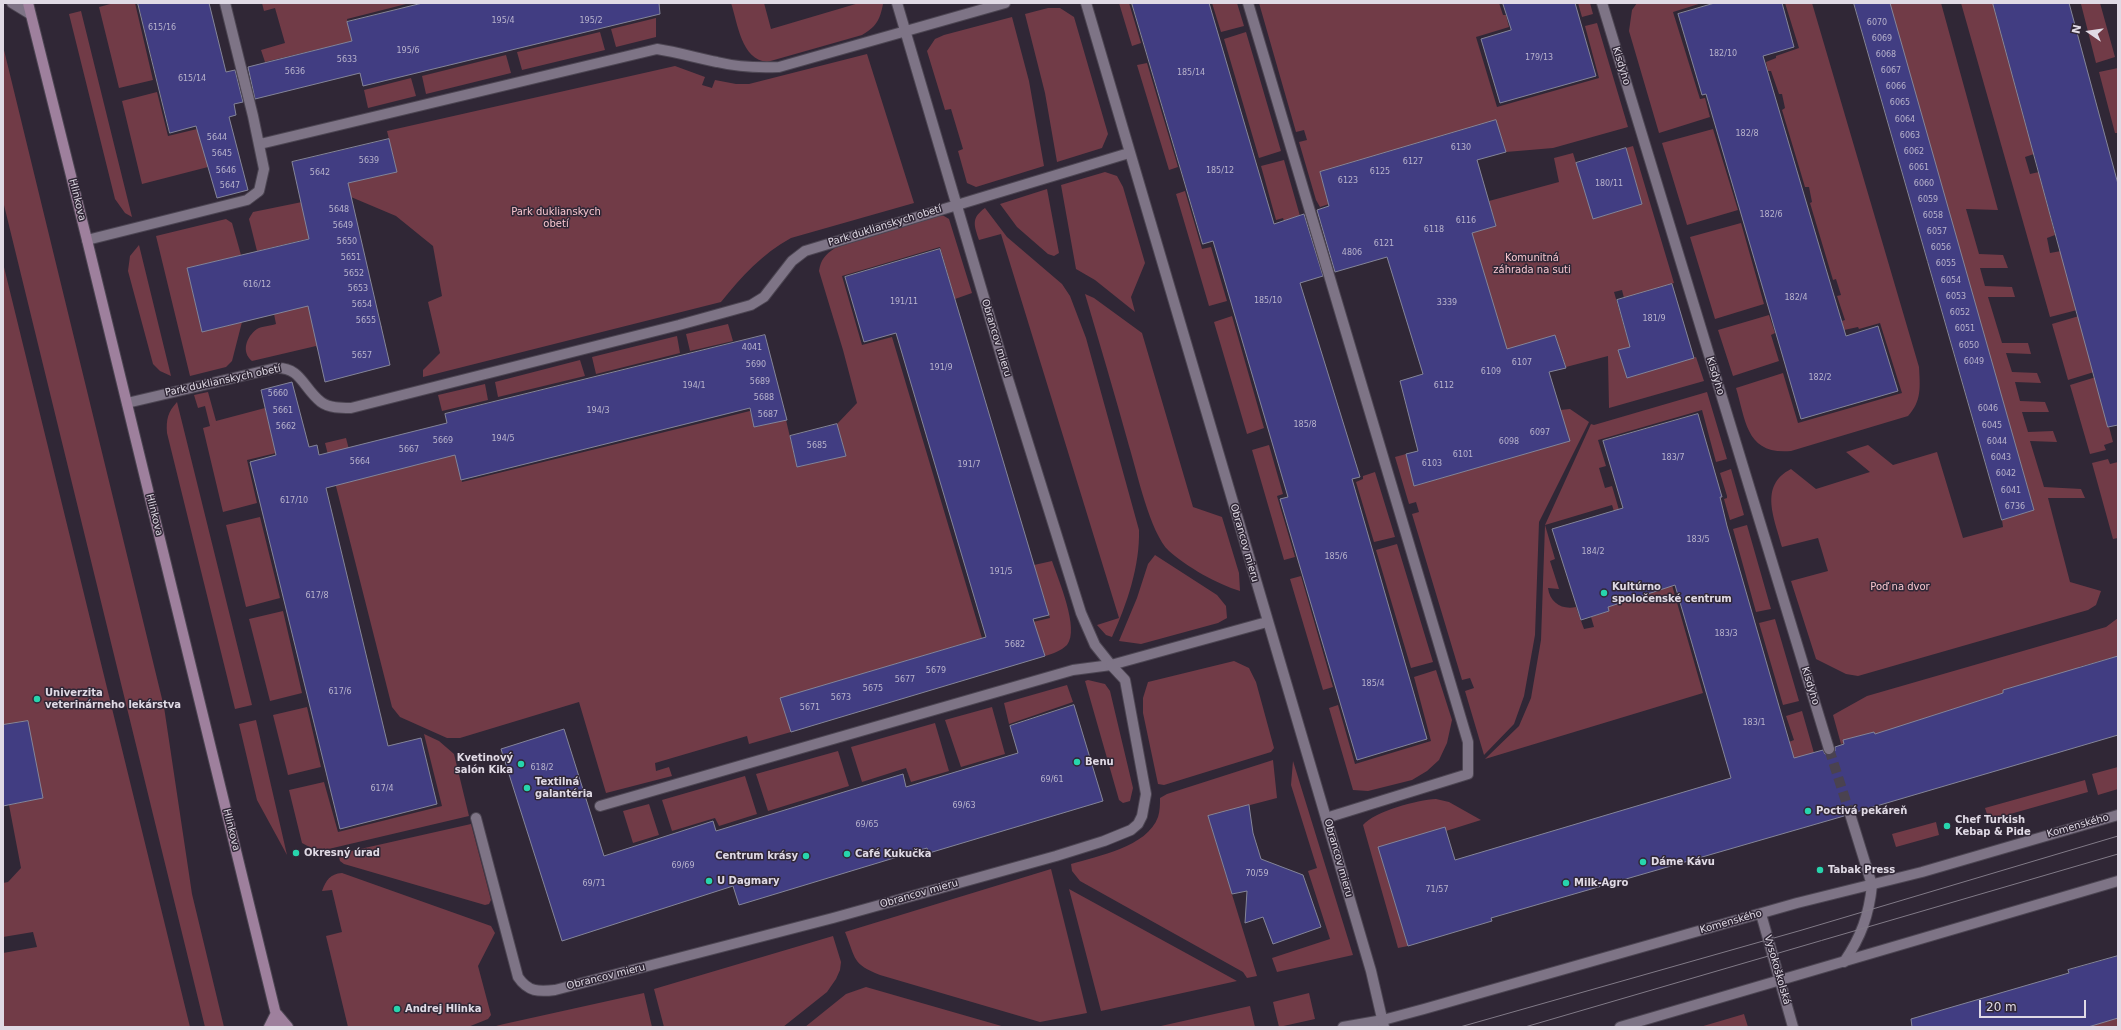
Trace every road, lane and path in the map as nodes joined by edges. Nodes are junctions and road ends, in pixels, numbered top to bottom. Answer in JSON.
{"nodes":[{"id":1,"x":12,"y":3,"type":"edge"},
{"id":2,"x":28,"y":3,"type":"edge"},
{"id":3,"x":225,"y":3,"type":"edge"},
{"id":4,"x":897,"y":3,"type":"edge"},
{"id":5,"x":1005,"y":3,"type":"edge"},
{"id":6,"x":1086,"y":3,"type":"edge"},
{"id":7,"x":1248,"y":3,"type":"edge"},
{"id":8,"x":1602,"y":3,"type":"edge"},
{"id":9,"x":30,"y":14,"type":"junction"},
{"id":10,"x":904,"y":31,"type":"junction"},
{"id":11,"x":260,"y":144,"type":"junction"},
{"id":12,"x":1130,"y":153,"type":"junction"},
{"id":13,"x":956,"y":204,"type":"junction"},
{"id":14,"x":88,"y":240,"type":"junction"},
{"id":15,"x":127,"y":403,"type":"junction"},
{"id":16,"x":1267,"y":622,"type":"junction"},
{"id":17,"x":1111,"y":665,"type":"junction"},
{"id":18,"x":1829,"y":749,"type":"tunnel mouth"},
{"id":19,"x":600,"y":806,"type":"dead end"},
{"id":20,"x":1850,"y":814,"type":"tunnel mouth"},
{"id":21,"x":2118,"y":815,"type":"edge"},
{"id":22,"x":476,"y":818,"type":"dead end"},
{"id":23,"x":1326,"y":818,"type":"junction"},
{"id":24,"x":2118,"y":882,"type":"edge"},
{"id":25,"x":1872,"y":884,"type":"junction"},
{"id":26,"x":1761,"y":914,"type":"junction"},
{"id":27,"x":1844,"y":962,"type":"junction"},
{"id":28,"x":1780,"y":982,"type":"junction"},
{"id":29,"x":276,"y":1013,"type":"junction"},
{"id":30,"x":1383,"y":1024,"type":"edge"},
{"id":31,"x":269,"y":1027,"type":"edge"},
{"id":32,"x":279,"y":1027,"type":"edge"},
{"id":33,"x":288,"y":1027,"type":"edge"},
{"id":34,"x":1343,"y":1027,"type":"edge"},
{"id":35,"x":1620,"y":1027,"type":"edge"},
{"id":36,"x":1793,"y":1027,"type":"edge"}],
"edges":[{"from":1,"to":9,"type":"street"},
{"from":2,"to":9,"type":"main road","name":"Hlinkova"},
{"from":3,"to":11,"type":"street"},
{"from":4,"to":10,"type":"street","name":"Obrancov mieru"},
{"from":5,"to":10,"type":"street"},
{"from":6,"to":12,"type":"street","name":"Obrancov mieru"},
{"from":7,"to":23,"type":"street"},
{"from":8,"to":18,"type":"street","name":"Kisdyho"},
{"from":9,"to":14,"type":"main road","name":"Hlinkova"},
{"from":10,"to":11,"type":"street"},
{"from":10,"to":13,"type":"street","name":"Obrancov mieru"},
{"from":11,"to":14,"type":"street"},
{"from":12,"to":13,"type":"street"},
{"from":12,"to":16,"type":"street","name":"Obrancov mieru"},
{"from":13,"to":15,"type":"street","name":"Park duklianskych obetí"},
{"from":13,"to":17,"type":"street","name":"Obrancov mieru"},
{"from":14,"to":15,"type":"main road","name":"Hlinkova"},
{"from":15,"to":29,"type":"main road","name":"Hlinkova"},
{"from":16,"to":17,"type":"street"},
{"from":16,"to":23,"type":"street","name":"Obrancov mieru"},
{"from":17,"to":19,"type":"street"},
{"from":17,"to":22,"type":"street","name":"Obrancov mieru"},
{"from":20,"to":25,"type":"street"},
{"from":21,"to":25,"type":"street","name":"Komenského"},
{"from":23,"to":30,"type":"street","name":"Obrancov mieru"},
{"from":24,"to":27,"type":"street"},
{"from":25,"to":26,"type":"street","name":"Komenského"},
{"from":25,"to":27,"type":"street"},
{"from":26,"to":28,"type":"street","name":"Vysokoškolská"},
{"from":26,"to":30,"type":"street","name":"Komenského"},
{"from":27,"to":28,"type":"street"},
{"from":28,"to":35,"type":"street"},
{"from":28,"to":36,"type":"street","name":"Vysokoškolská"},
{"from":29,"to":31,"type":"main road"},
{"from":29,"to":32,"type":"main road","name":"Hlinkova"},
{"from":29,"to":33,"type":"main road"},
{"from":30,"to":34,"type":"street","name":"Komenského"}]}
